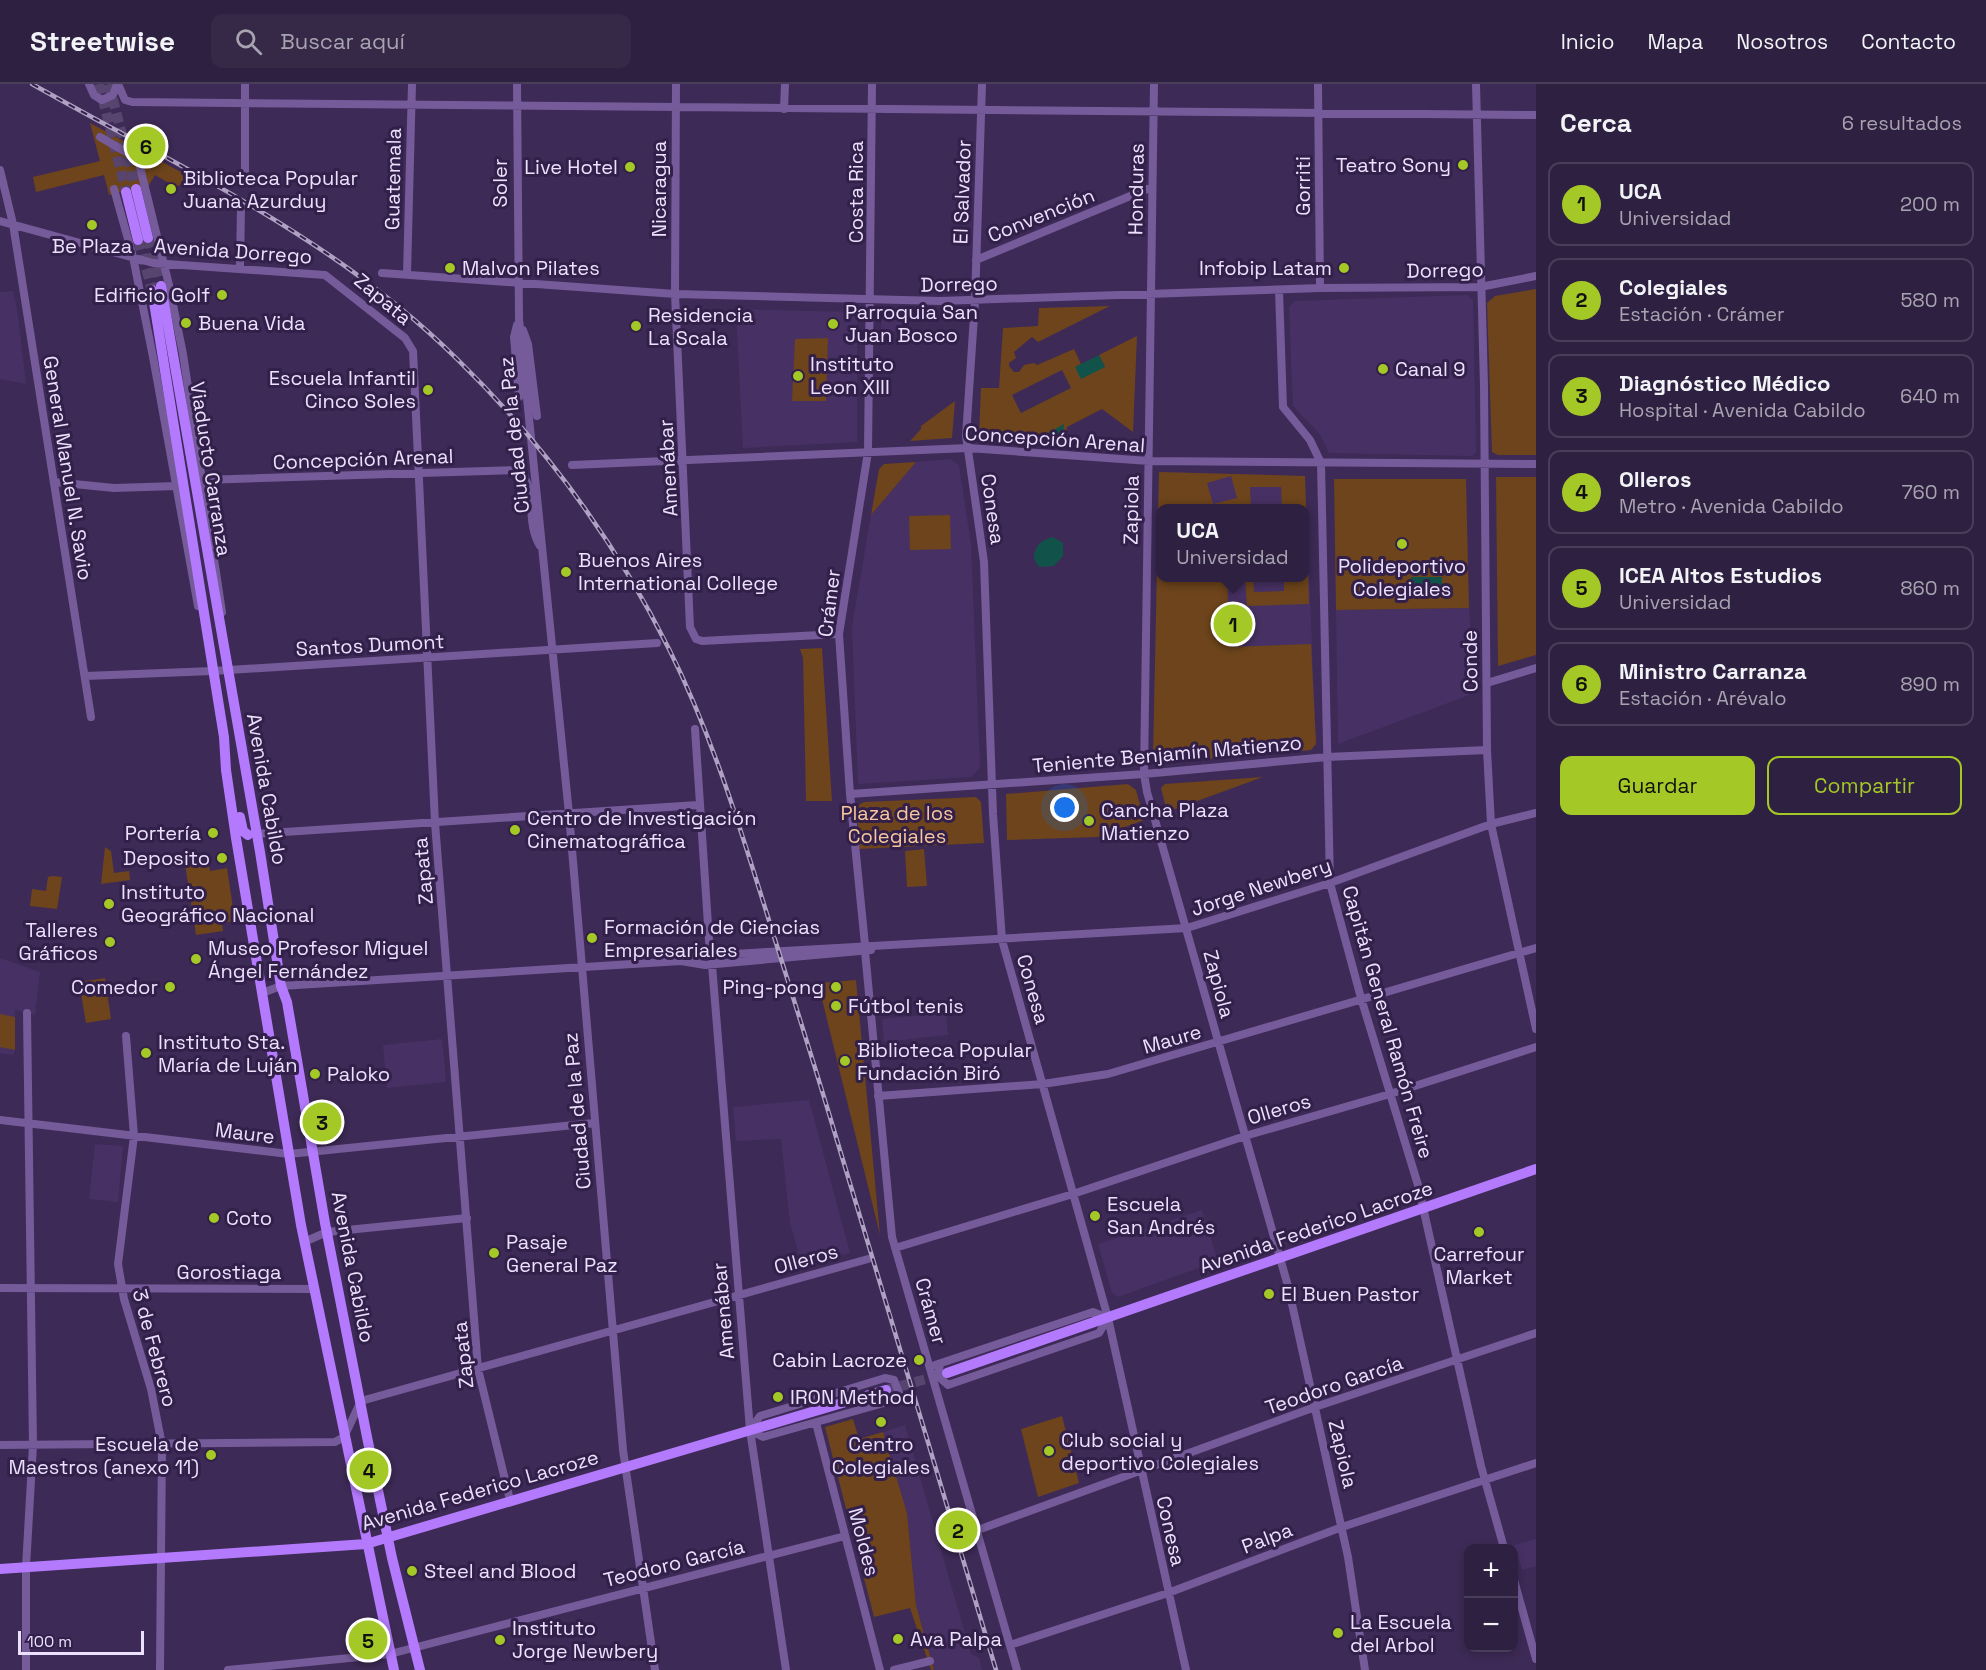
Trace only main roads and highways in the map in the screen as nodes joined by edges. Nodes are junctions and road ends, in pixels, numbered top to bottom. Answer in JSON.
{"nodes":[{"id":1,"x":136,"y":190,"type":"tunnel mouth"},
{"id":2,"x":143,"y":239,"type":"tunnel mouth"},
{"id":3,"x":211,"y":656,"type":"joint"},
{"id":4,"x":225,"y":657,"type":"joint"},
{"id":5,"x":224,"y":737,"type":"junction"},
{"id":6,"x":253,"y":834,"type":"junction"},
{"id":7,"x":1536,"y":1169,"type":"edge"},
{"id":8,"x":944,"y":1369,"type":"tunnel mouth"},
{"id":9,"x":886,"y":1390,"type":"tunnel mouth"},
{"id":10,"x":388,"y":1538,"type":"junction"},
{"id":11,"x":366,"y":1544,"type":"junction"},
{"id":12,"x":0,"y":1569,"type":"edge"},
{"id":13,"x":394,"y":1670,"type":"edge"},
{"id":14,"x":420,"y":1670,"type":"edge"}],
"edges":[{"from":1,"to":2,"type":"main road"},
{"from":3,"to":4,"type":"main road","name":"Viaducto Carranza"},
{"from":3,"to":5,"type":"main road","name":"Avenida Cabildo"},
{"from":4,"to":6,"type":"main road","name":"Avenida Cabildo"},
{"from":5,"to":6,"type":"main road"},
{"from":5,"to":11,"type":"main road","name":"Avenida Cabildo"},
{"from":6,"to":10,"type":"main road","name":"Avenida Cabildo"},
{"from":7,"to":8,"type":"main road","name":"Avenida Federico Lacroze"},
{"from":9,"to":10,"type":"main road","name":"Avenida Federico Lacroze"},
{"from":10,"to":11,"type":"main road","name":"Avenida Federico Lacroze"},
{"from":10,"to":14,"type":"main road","name":"Avenida Cabildo"},
{"from":11,"to":12,"type":"main road","name":"Avenida Federico Lacroze"},
{"from":11,"to":13,"type":"main road","name":"Avenida Cabildo"}]}
